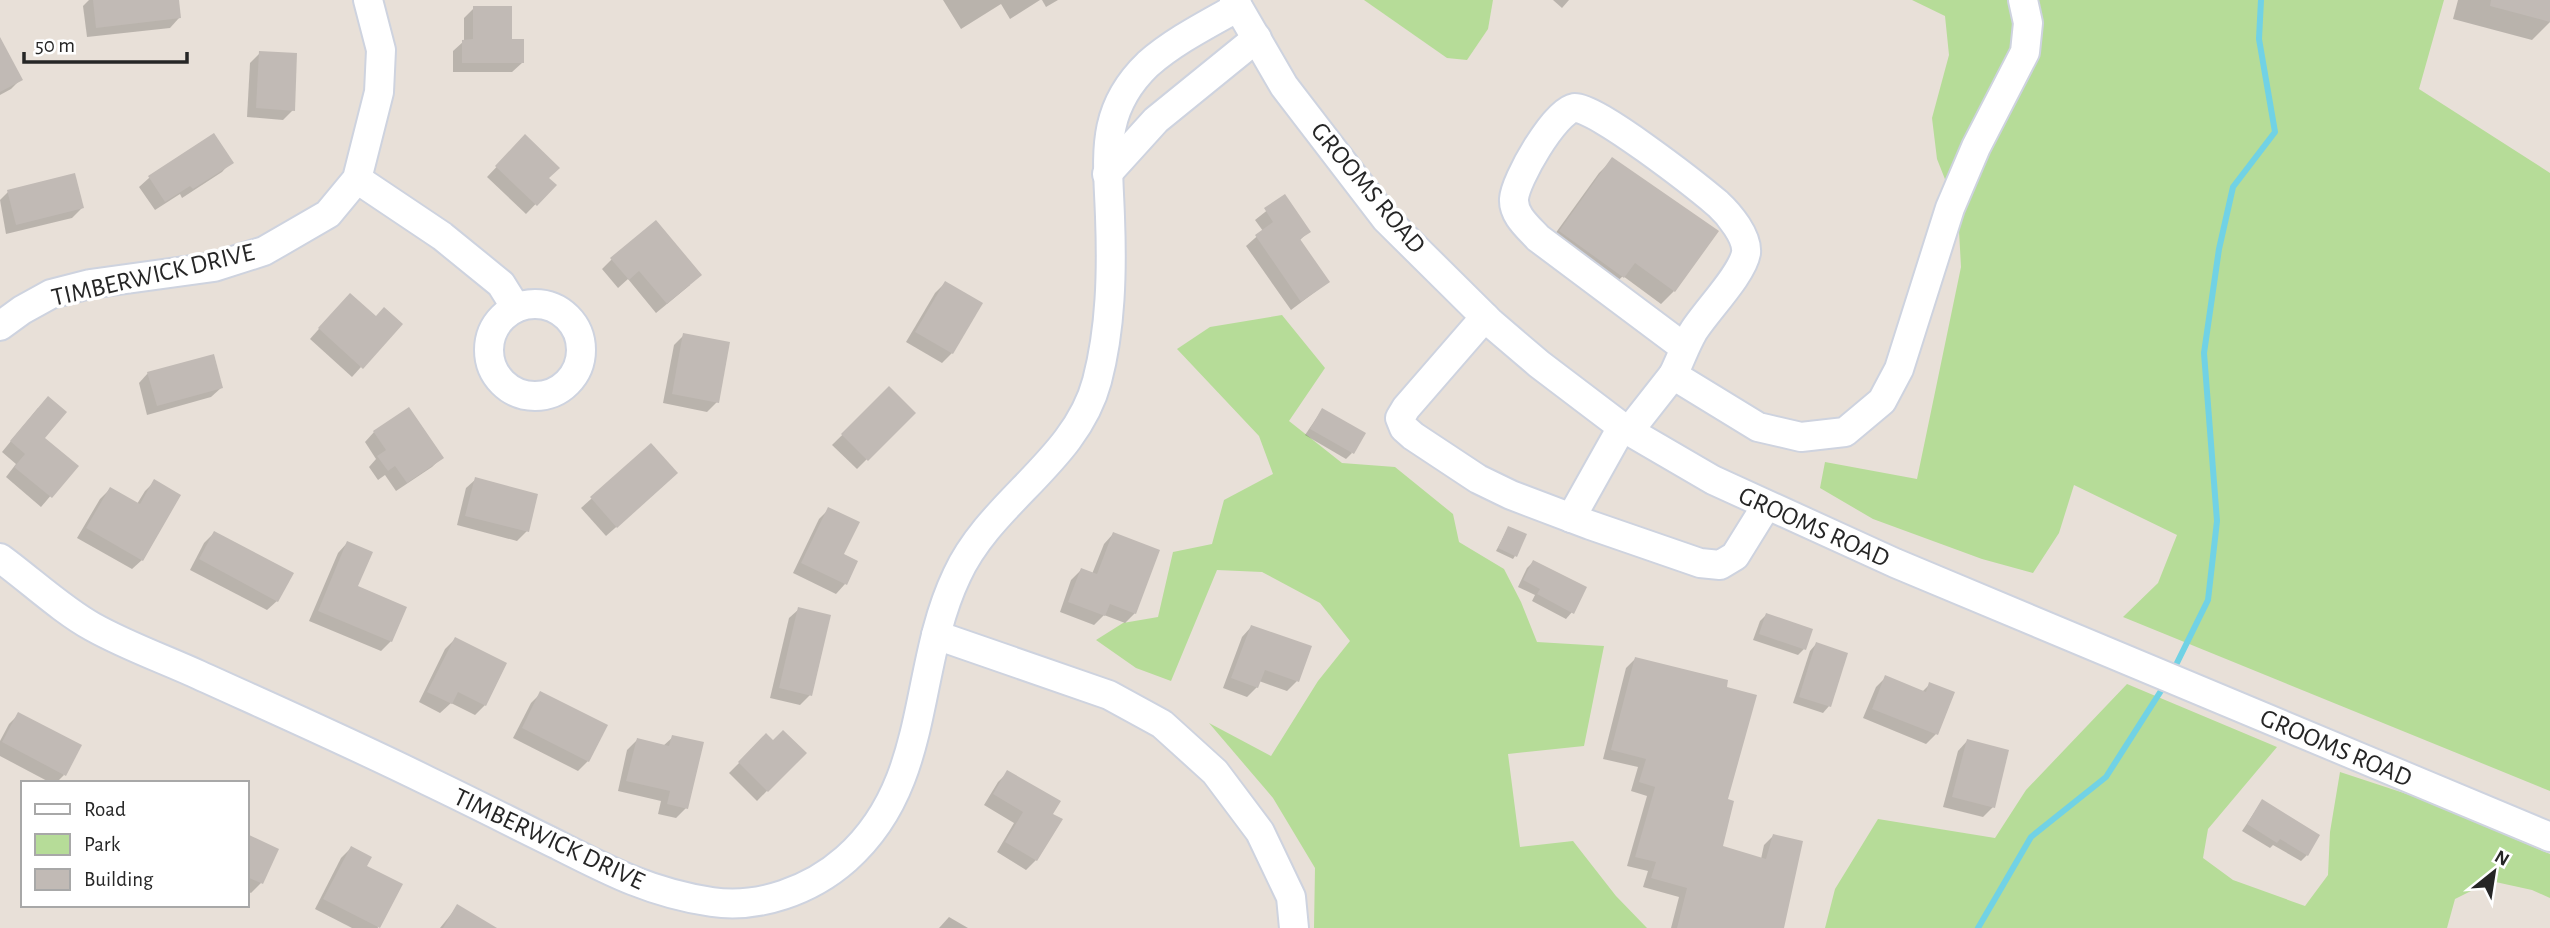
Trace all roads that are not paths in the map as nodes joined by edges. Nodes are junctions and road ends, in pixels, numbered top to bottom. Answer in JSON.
{"nodes":[{"id":1,"x":368,"y":0,"type":"edge"},
{"id":2,"x":2023,"y":0,"type":"edge"},
{"id":3,"x":1236,"y":3,"type":"edge"},
{"id":4,"x":1257,"y":38,"type":"junction"},
{"id":5,"x":1107,"y":174,"type":"junction"},
{"id":6,"x":357,"y":179,"type":"junction"},
{"id":7,"x":516,"y":308,"type":"dead end"},
{"id":8,"x":1485,"y":317,"type":"junction"},
{"id":9,"x":0,"y":326,"type":"edge"},
{"id":10,"x":1685,"y":348,"type":"junction"},
{"id":11,"x":1673,"y":375,"type":"junction"},
{"id":12,"x":1626,"y":429,"type":"junction"},
{"id":13,"x":1766,"y":506,"type":"junction"},
{"id":14,"x":1571,"y":518,"type":"junction"},
{"id":15,"x":0,"y":558,"type":"edge"},
{"id":16,"x":936,"y":635,"type":"junction"},
{"id":17,"x":2550,"y":837,"type":"edge"},
{"id":18,"x":1294,"y":928,"type":"edge"}],
"edges":[{"from":1,"to":6,"type":"street","name":"TIMBERWICK DRIVE"},
{"from":2,"to":11,"type":"street"},
{"from":3,"to":4,"type":"street","name":"GROOMS ROAD"},
{"from":3,"to":5,"type":"street","name":"TIMBERWICK DRIVE"},
{"from":4,"to":5,"type":"street"},
{"from":4,"to":8,"type":"street","name":"GROOMS ROAD"},
{"from":5,"to":16,"type":"street","name":"TIMBERWICK DRIVE"},
{"from":6,"to":7,"type":"street"},
{"from":6,"to":9,"type":"street","name":"TIMBERWICK DRIVE"},
{"from":8,"to":12,"type":"street","name":"GROOMS ROAD"},
{"from":8,"to":14,"type":"street"},
{"from":10,"to":10,"type":"street"},
{"from":10,"to":11,"type":"street"},
{"from":11,"to":12,"type":"street"},
{"from":12,"to":13,"type":"street","name":"GROOMS ROAD"},
{"from":12,"to":14,"type":"street"},
{"from":13,"to":14,"type":"street"},
{"from":13,"to":17,"type":"street","name":"GROOMS ROAD"},
{"from":15,"to":16,"type":"street","name":"TIMBERWICK DRIVE"},
{"from":16,"to":18,"type":"street"}]}
